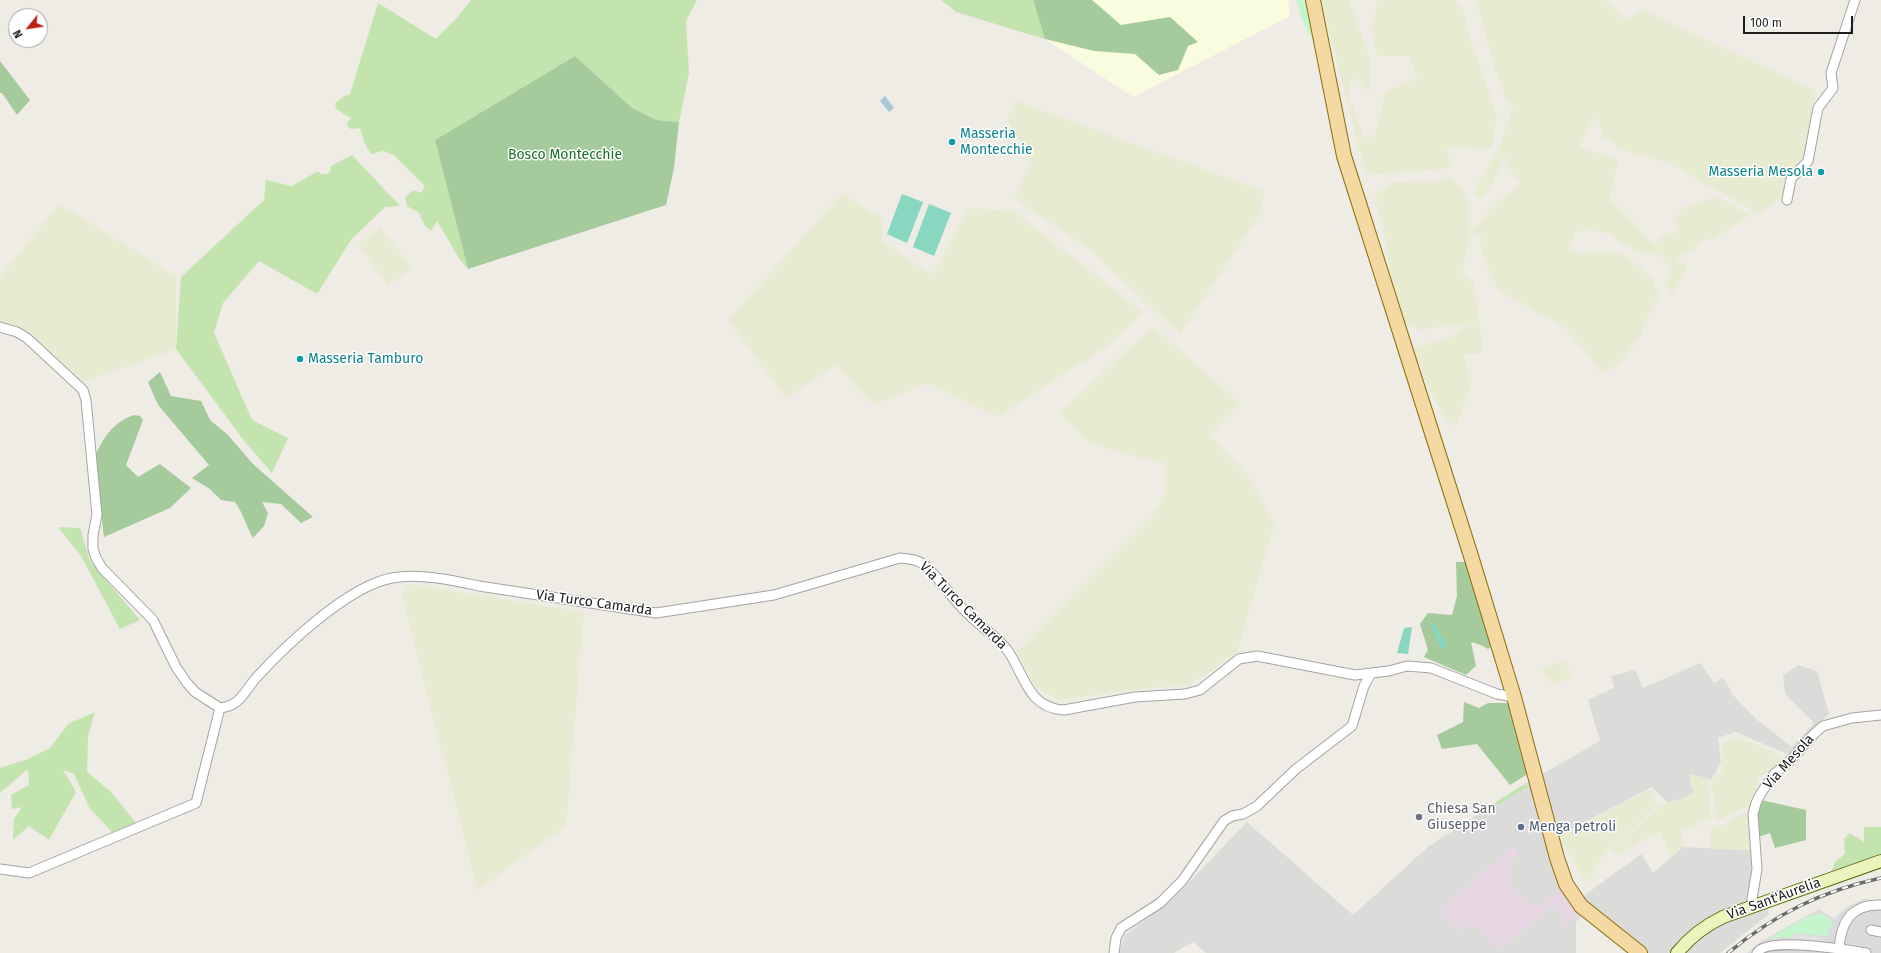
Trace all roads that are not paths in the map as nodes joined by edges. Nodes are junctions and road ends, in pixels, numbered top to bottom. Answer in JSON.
{"nodes":[{"id":1,"x":1313,"y":0,"type":"edge"},
{"id":2,"x":1855,"y":0,"type":"edge"},
{"id":3,"x":1787,"y":200,"type":"dead end"},
{"id":4,"x":0,"y":327,"type":"edge"},
{"id":5,"x":1371,"y":673,"type":"junction"},
{"id":6,"x":1514,"y":697,"type":"junction"},
{"id":7,"x":220,"y":708,"type":"junction"},
{"id":8,"x":1881,"y":715,"type":"edge"},
{"id":9,"x":1881,"y":861,"type":"edge"},
{"id":10,"x":0,"y":869,"type":"edge"},
{"id":11,"x":1754,"y":905,"type":"junction"},
{"id":12,"x":1881,"y":906,"type":"edge"},
{"id":13,"x":1871,"y":930,"type":"dead end"},
{"id":14,"x":1881,"y":932,"type":"edge"},
{"id":15,"x":1770,"y":949,"type":"edge"},
{"id":16,"x":1839,"y":949,"type":"junction"},
{"id":17,"x":1637,"y":952,"type":"edge"},
{"id":18,"x":1114,"y":953,"type":"edge"},
{"id":19,"x":1677,"y":953,"type":"edge"},
{"id":20,"x":1757,"y":953,"type":"edge"},
{"id":21,"x":1866,"y":953,"type":"edge"}],
"edges":[{"from":1,"to":6,"type":"main road"},
{"from":2,"to":3,"type":"street"},
{"from":4,"to":7,"type":"street"},
{"from":5,"to":6,"type":"street","name":"Via Turco Camarda"},
{"from":5,"to":7,"type":"street","name":"Via Turco Camarda"},
{"from":5,"to":18,"type":"street"},
{"from":6,"to":17,"type":"main road"},
{"from":7,"to":10,"type":"street"},
{"from":8,"to":11,"type":"street","name":"Via Mesola"},
{"from":9,"to":11,"type":"main road","name":"Via Sant'Aurelia"},
{"from":11,"to":19,"type":"main road","name":"Via Sant'Aurelia"},
{"from":12,"to":16,"type":"street"},
{"from":13,"to":14,"type":"street"},
{"from":15,"to":16,"type":"street"},
{"from":15,"to":20,"type":"street"},
{"from":16,"to":21,"type":"street"}]}
